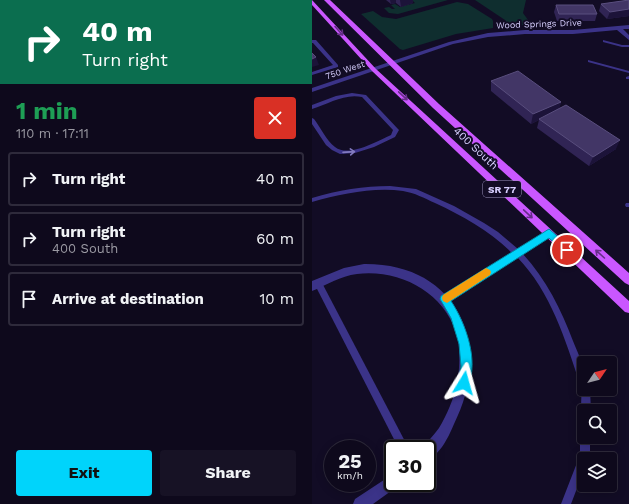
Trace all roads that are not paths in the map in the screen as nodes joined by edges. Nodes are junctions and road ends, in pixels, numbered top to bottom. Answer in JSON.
{"nodes":[{"id":1,"x":327,"y":0,"type":"edge"},
{"id":2,"x":312,"y":2,"type":"edge"},
{"id":3,"x":629,"y":28,"type":"edge"},
{"id":4,"x":619,"y":29,"type":"junction"},
{"id":5,"x":629,"y":38,"type":"edge"},
{"id":6,"x":605,"y":41,"type":"dead end"},
{"id":7,"x":312,"y":42,"type":"edge"},
{"id":8,"x":629,"y":46,"type":"edge"},
{"id":9,"x":590,"y":61,"type":"dead end"},
{"id":10,"x":391,"y":64,"type":"junction"},
{"id":11,"x":379,"y":68,"type":"junction"},
{"id":12,"x":312,"y":74,"type":"edge"},
{"id":13,"x":629,"y":76,"type":"edge"},
{"id":14,"x":312,"y":90,"type":"edge"},
{"id":15,"x":312,"y":108,"type":"edge"},
{"id":16,"x":312,"y":120,"type":"edge"},
{"id":17,"x":312,"y":200,"type":"edge"},
{"id":18,"x":549,"y":233,"type":"junction"},
{"id":19,"x":517,"y":253,"type":"junction"},
{"id":20,"x":629,"y":280,"type":"edge"},
{"id":21,"x":315,"y":284,"type":"edge"},
{"id":22,"x":445,"y":299,"type":"junction"},
{"id":23,"x":629,"y":308,"type":"edge"},
{"id":24,"x":577,"y":363,"type":"edge"},
{"id":25,"x":399,"y":440,"type":"edge"},
{"id":26,"x":436,"y":443,"type":"edge"},
{"id":27,"x":585,"y":444,"type":"edge"},
{"id":28,"x":384,"y":487,"type":"edge"},
{"id":29,"x":360,"y":504,"type":"edge"},
{"id":30,"x":566,"y":504,"type":"edge"}],
"edges":[{"from":1,"to":10,"type":"main road","name":"400 South","number":"SR 77"},
{"from":2,"to":11,"type":"main road","name":"400 South","number":"SR 77","one_way":true},
{"from":3,"to":4,"type":"street","name":"Wood Springs Drive"},
{"from":4,"to":5,"type":"street"},
{"from":4,"to":10,"type":"street","name":"Wood Springs Drive"},
{"from":6,"to":8,"type":"lane"},
{"from":7,"to":12,"type":"lane"},
{"from":9,"to":13,"type":"lane"},
{"from":10,"to":11,"type":"street","name":"Wood Springs Drive"},
{"from":20,"to":10,"type":"main road","name":"400 South","number":"SR 77","one_way":true},
{"from":11,"to":14,"type":"street","name":"750 West"},
{"from":11,"to":18,"type":"main road","name":"400 South","number":"SR 77","one_way":true},
{"from":16,"to":15,"type":"lane","one_way":true},
{"from":17,"to":19,"type":"lane"},
{"from":18,"to":19,"type":"lane"},
{"from":18,"to":23,"type":"main road","name":"400 South","number":"SR 77"},
{"from":19,"to":22,"type":"lane"},
{"from":19,"to":24,"type":"lane"},
{"from":21,"to":22,"type":"street"},
{"from":21,"to":25,"type":"lane"},
{"from":22,"to":26,"type":"street"},
{"from":27,"to":30,"type":"lane"},
{"from":28,"to":29,"type":"street"}]}
